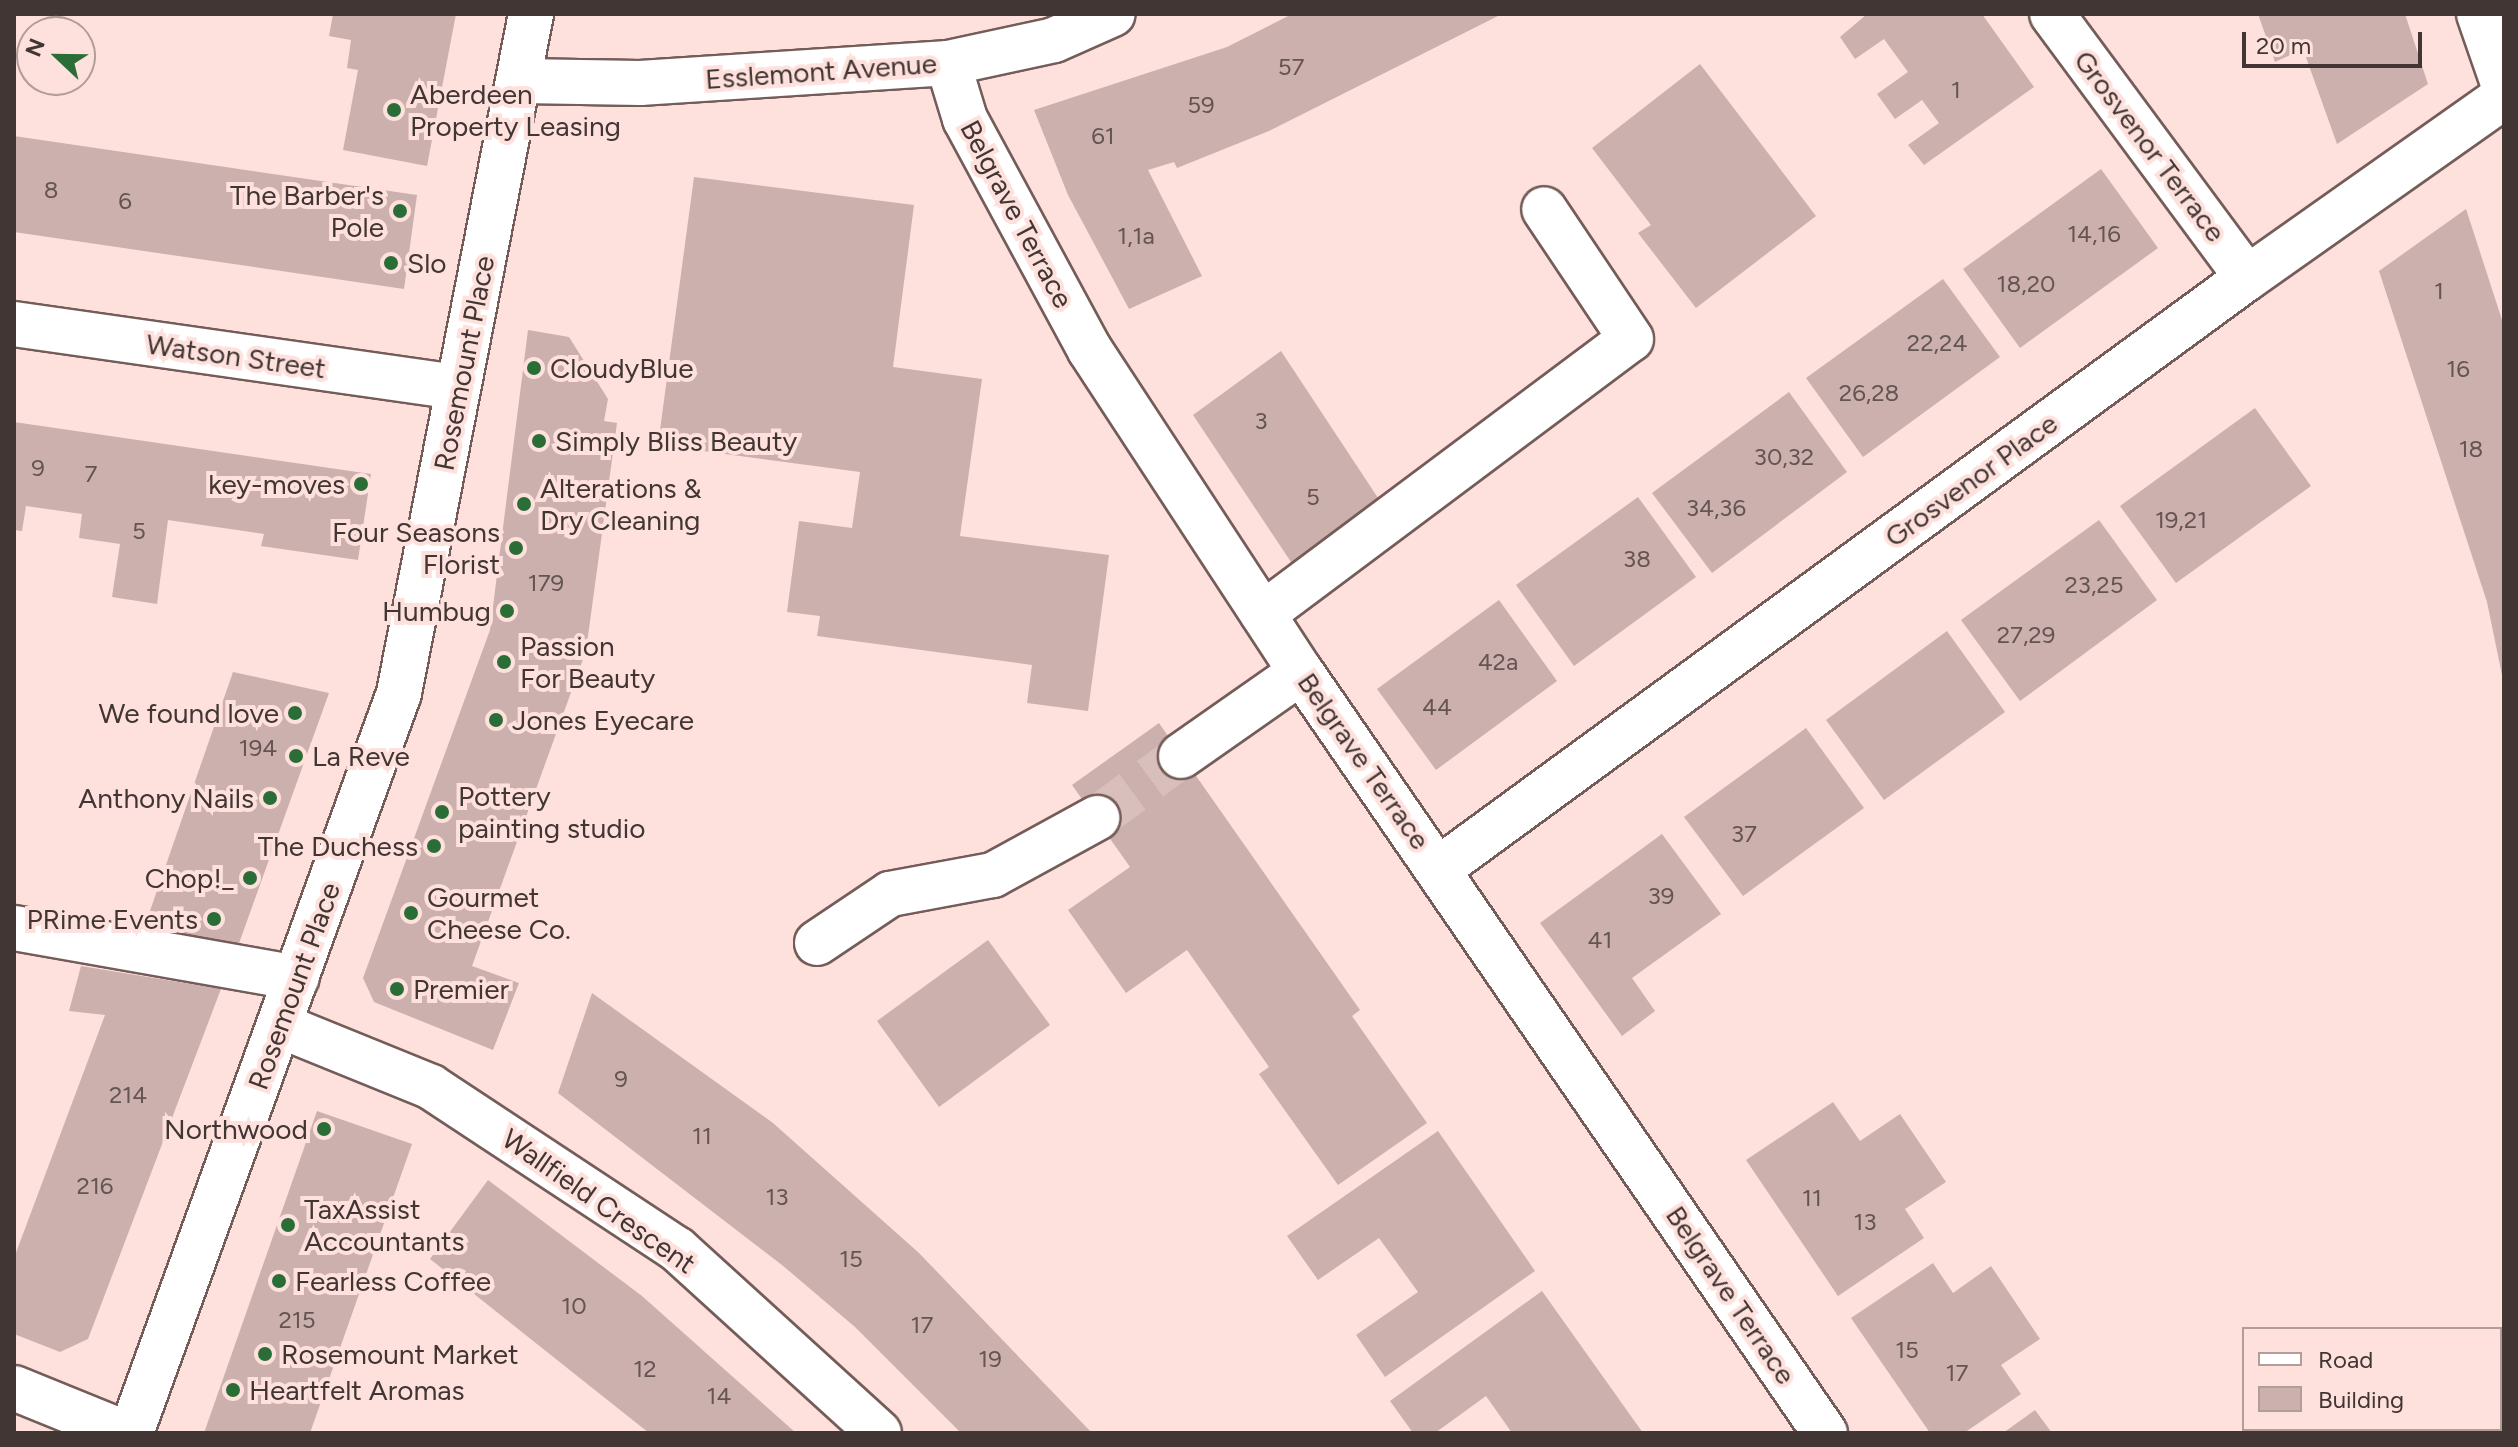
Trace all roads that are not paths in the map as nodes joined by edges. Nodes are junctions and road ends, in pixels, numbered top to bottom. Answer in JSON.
{"nodes":[{"id":1,"x":531,"y":14,"type":"edge"},
{"id":2,"x":1113,"y":14,"type":"edge"},
{"id":3,"x":2052,"y":14,"type":"edge"},
{"id":4,"x":2479,"y":14,"type":"edge"},
{"id":5,"x":948,"y":63,"type":"junction"},
{"id":6,"x":521,"y":81,"type":"junction"},
{"id":7,"x":2504,"y":86,"type":"edge"},
{"id":8,"x":2504,"y":97,"type":"edge"},
{"id":9,"x":1544,"y":209,"type":"dead end"},
{"id":10,"x":2247,"y":278,"type":"junction"},
{"id":11,"x":14,"y":324,"type":"edge"},
{"id":12,"x":458,"y":387,"type":"junction"},
{"id":13,"x":1263,"y":614,"type":"junction"},
{"id":14,"x":1301,"y":672,"type":"junction"},
{"id":15,"x":1181,"y":756,"type":"tunnel mouth"},
{"id":16,"x":1097,"y":818,"type":"tunnel mouth"},
{"id":17,"x":1440,"y":868,"type":"junction"},
{"id":18,"x":14,"y":928,"type":"edge"},
{"id":19,"x":817,"y":943,"type":"dead end"},
{"id":20,"x":297,"y":978,"type":"junction"},
{"id":21,"x":281,"y":1026,"type":"junction"},
{"id":22,"x":14,"y":1388,"type":"edge"},
{"id":23,"x":128,"y":1433,"type":"edge"},
{"id":24,"x":879,"y":1433,"type":"edge"},
{"id":25,"x":1825,"y":1433,"type":"edge"}],
"edges":[{"from":1,"to":6,"type":"street","name":"Rosemount Place"},
{"from":2,"to":5,"type":"street","name":"Esslemont Avenue"},
{"from":3,"to":10,"type":"street","name":"Grosvenor Terrace"},
{"from":4,"to":7,"type":"street"},
{"from":5,"to":6,"type":"street","name":"Esslemont Avenue"},
{"from":5,"to":13,"type":"street","name":"Belgrave Terrace"},
{"from":6,"to":12,"type":"street","name":"Rosemount Place"},
{"from":8,"to":10,"type":"street","name":"Grosvenor Place"},
{"from":9,"to":13,"type":"street"},
{"from":10,"to":17,"type":"street","name":"Grosvenor Place"},
{"from":11,"to":12,"type":"street","name":"Watson Street"},
{"from":12,"to":20,"type":"street","name":"Rosemount Place"},
{"from":13,"to":14,"type":"street","name":"Belgrave Terrace"},
{"from":14,"to":15,"type":"street"},
{"from":14,"to":17,"type":"street","name":"Belgrave Terrace"},
{"from":16,"to":19,"type":"street"},
{"from":17,"to":25,"type":"street","name":"Belgrave Terrace"},
{"from":18,"to":20,"type":"street"},
{"from":20,"to":21,"type":"street","name":"Rosemount Place"},
{"from":21,"to":23,"type":"street","name":"Rosemount Place"},
{"from":21,"to":24,"type":"street","name":"Wallfield Crescent"},
{"from":22,"to":23,"type":"street"}]}
